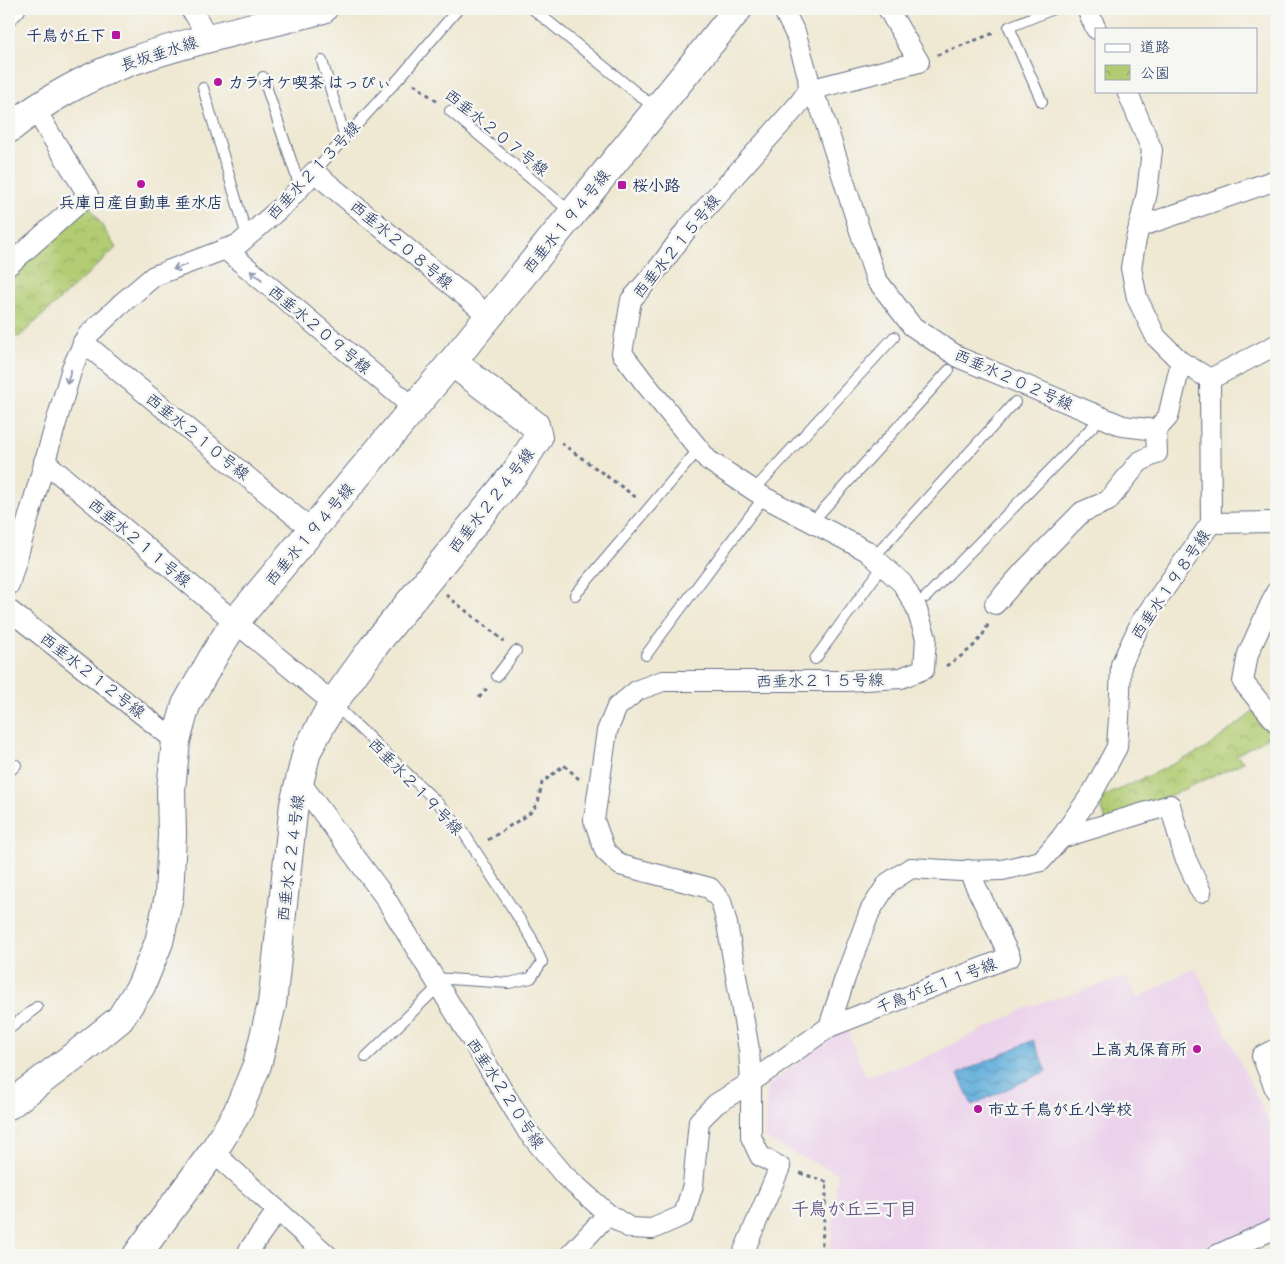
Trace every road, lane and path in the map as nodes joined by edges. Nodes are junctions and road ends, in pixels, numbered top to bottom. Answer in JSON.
{"nodes":[{"id":1,"x":15,"y":9,"type":"edge"},
{"id":2,"x":190,"y":9,"type":"edge"},
{"id":3,"x":323,"y":9,"type":"edge"},
{"id":4,"x":458,"y":9,"type":"edge"},
{"id":5,"x":738,"y":9,"type":"edge"},
{"id":6,"x":783,"y":9,"type":"edge"},
{"id":7,"x":888,"y":9,"type":"edge"},
{"id":8,"x":1052,"y":9,"type":"edge"},
{"id":9,"x":1087,"y":9,"type":"edge"},
{"id":10,"x":537,"y":10,"type":"edge"},
{"id":11,"x":9,"y":15,"type":"edge"},
{"id":12,"x":1009,"y":28,"type":"junction"},
{"id":13,"x":1096,"y":28,"type":"edge"},
{"id":14,"x":208,"y":38,"type":"junction"},
{"id":15,"x":322,"y":61,"type":"dead end"},
{"id":16,"x":919,"y":62,"type":"junction"},
{"id":17,"x":402,"y":75,"type":"junction"},
{"id":18,"x":264,"y":77,"type":"dead end"},
{"id":19,"x":203,"y":88,"type":"dead end"},
{"id":20,"x":809,"y":90,"type":"junction"},
{"id":21,"x":1127,"y":92,"type":"edge"},
{"id":22,"x":1042,"y":102,"type":"dead end"},
{"id":23,"x":656,"y":109,"type":"junction"},
{"id":24,"x":36,"y":110,"type":"junction"},
{"id":25,"x":450,"y":111,"type":"joint"},
{"id":26,"x":9,"y":129,"type":"edge"},
{"id":27,"x":345,"y":137,"type":"junction"},
{"id":28,"x":314,"y":172,"type":"junction"},
{"id":29,"x":1276,"y":180,"type":"edge"},
{"id":30,"x":300,"y":187,"type":"junction"},
{"id":31,"x":572,"y":213,"type":"junction"},
{"id":32,"x":1139,"y":227,"type":"junction"},
{"id":33,"x":247,"y":236,"type":"junction"},
{"id":34,"x":225,"y":249,"type":"junction"},
{"id":35,"x":9,"y":265,"type":"edge"},
{"id":36,"x":489,"y":316,"type":"junction"},
{"id":37,"x":894,"y":337,"type":"dead end"},
{"id":38,"x":84,"y":342,"type":"junction"},
{"id":39,"x":1276,"y":345,"type":"edge"},
{"id":40,"x":452,"y":362,"type":"junction"},
{"id":41,"x":1181,"y":362,"type":"junction"},
{"id":42,"x":949,"y":370,"type":"dead end"},
{"id":43,"x":1210,"y":379,"type":"junction"},
{"id":44,"x":1015,"y":402,"type":"dead end"},
{"id":45,"x":414,"y":408,"type":"junction"},
{"id":46,"x":1102,"y":417,"type":"junction"},
{"id":47,"x":535,"y":425,"type":"junction"},
{"id":48,"x":1156,"y":430,"type":"junction"},
{"id":49,"x":699,"y":449,"type":"junction"},
{"id":50,"x":44,"y":461,"type":"junction"},
{"id":51,"x":759,"y":494,"type":"junction"},
{"id":52,"x":650,"y":507,"type":"junction"},
{"id":53,"x":812,"y":522,"type":"junction"},
{"id":54,"x":1276,"y":522,"type":"edge"},
{"id":55,"x":1211,"y":523,"type":"junction"},
{"id":56,"x":312,"y":530,"type":"junction"},
{"id":57,"x":879,"y":562,"type":"junction"},
{"id":58,"x":428,"y":580,"type":"junction"},
{"id":59,"x":9,"y":585,"type":"edge"},
{"id":60,"x":1276,"y":592,"type":"edge"},
{"id":61,"x":575,"y":596,"type":"dead end"},
{"id":62,"x":926,"y":597,"type":"dead end"},
{"id":63,"x":995,"y":604,"type":"joint"},
{"id":64,"x":9,"y":610,"type":"edge"},
{"id":65,"x":235,"y":622,"type":"junction"},
{"id":66,"x":516,"y":651,"type":"joint"},
{"id":67,"x":646,"y":655,"type":"dead end"},
{"id":68,"x":815,"y":658,"type":"dead end"},
{"id":69,"x":924,"y":669,"type":"junction"},
{"id":70,"x":497,"y":676,"type":"dead end"},
{"id":71,"x":333,"y":703,"type":"junction"},
{"id":72,"x":1276,"y":722,"type":"edge"},
{"id":73,"x":176,"y":741,"type":"junction"},
{"id":74,"x":300,"y":782,"type":"junction"},
{"id":75,"x":597,"y":795,"type":"junction"},
{"id":76,"x":1061,"y":838,"type":"junction"},
{"id":77,"x":474,"y":849,"type":"junction"},
{"id":78,"x":968,"y":870,"type":"junction"},
{"id":79,"x":1201,"y":892,"type":"dead end"},
{"id":80,"x":436,"y":982,"type":"junction"},
{"id":81,"x":37,"y":1007,"type":"dead end"},
{"id":82,"x":829,"y":1027,"type":"junction"},
{"id":83,"x":9,"y":1029,"type":"edge"},
{"id":84,"x":1276,"y":1049,"type":"edge"},
{"id":85,"x":366,"y":1058,"type":"dead end"},
{"id":86,"x":751,"y":1082,"type":"junction"},
{"id":87,"x":1276,"y":1091,"type":"edge"},
{"id":88,"x":9,"y":1105,"type":"edge"},
{"id":89,"x":213,"y":1152,"type":"junction"},
{"id":90,"x":780,"y":1167,"type":"junction"},
{"id":91,"x":278,"y":1210,"type":"junction"},
{"id":92,"x":608,"y":1214,"type":"junction"},
{"id":93,"x":1276,"y":1228,"type":"edge"},
{"id":94,"x":249,"y":1250,"type":"dead end"},
{"id":95,"x":137,"y":1255,"type":"edge"},
{"id":96,"x":327,"y":1255,"type":"edge"},
{"id":97,"x":570,"y":1255,"type":"edge"},
{"id":98,"x":745,"y":1255,"type":"edge"},
{"id":99,"x":821,"y":1255,"type":"edge"},
{"id":100,"x":1217,"y":1255,"type":"edge"}],
"edges":[{"from":1,"to":11,"type":"street"},
{"from":2,"to":14,"type":"street"},
{"from":3,"to":14,"type":"street","name":"長坂垂水線"},
{"from":4,"to":17,"type":"lane","name":"西垂水２１３号線"},
{"from":5,"to":23,"type":"street","name":"西垂水１９４号線"},
{"from":6,"to":20,"type":"street"},
{"from":7,"to":16,"type":"street"},
{"from":8,"to":12,"type":"lane"},
{"from":9,"to":13,"type":"street"},
{"from":10,"to":23,"type":"lane"},
{"from":12,"to":16,"type":"path"},
{"from":12,"to":22,"type":"lane"},
{"from":14,"to":24,"type":"street","name":"長坂垂水線"},
{"from":15,"to":27,"type":"lane"},
{"from":16,"to":20,"type":"street"},
{"from":17,"to":25,"type":"path","name":"西垂水２０７号線"},
{"from":17,"to":27,"type":"lane","name":"西垂水２１３号線"},
{"from":18,"to":30,"type":"lane"},
{"from":19,"to":33,"type":"lane"},
{"from":20,"to":46,"type":"street","name":"西垂水２０２号線"},
{"from":20,"to":49,"type":"street","name":"西垂水２１５号線"},
{"from":21,"to":32,"type":"street"},
{"from":23,"to":31,"type":"street","name":"西垂水１９４号線"},
{"from":24,"to":26,"type":"street","name":"長坂垂水線"},
{"from":24,"to":35,"type":"street"},
{"from":25,"to":31,"type":"lane","name":"西垂水２０７号線"},
{"from":27,"to":28,"type":"lane","name":"西垂水２１３号線"},
{"from":28,"to":30,"type":"street","name":"西垂水２１３号線"},
{"from":28,"to":36,"type":"street","name":"西垂水２０８号線"},
{"from":29,"to":32,"type":"street"},
{"from":30,"to":33,"type":"street","name":"西垂水２１３号線"},
{"from":31,"to":36,"type":"street","name":"西垂水１９４号線"},
{"from":32,"to":41,"type":"street"},
{"from":33,"to":34,"type":"street","name":"西垂水２１３号線"},
{"from":34,"to":38,"type":"street","name":"西垂水２１３号線","one_way":true},
{"from":45,"to":34,"type":"street","name":"西垂水２０９号線","one_way":true},
{"from":36,"to":40,"type":"street","name":"西垂水１９４号線"},
{"from":37,"to":51,"type":"lane"},
{"from":38,"to":50,"type":"street","name":"西垂水２１３号線","one_way":true},
{"from":38,"to":56,"type":"street","name":"西垂水２１０号線"},
{"from":39,"to":43,"type":"street"},
{"from":40,"to":45,"type":"street","name":"西垂水１９４号線"},
{"from":40,"to":47,"type":"street","name":"西垂水２２４号線"},
{"from":41,"to":43,"type":"street"},
{"from":41,"to":48,"type":"street"},
{"from":42,"to":53,"type":"lane"},
{"from":43,"to":55,"type":"street","name":"西垂水１９８号線"},
{"from":44,"to":57,"type":"lane"},
{"from":45,"to":56,"type":"street","name":"西垂水１９４号線"},
{"from":46,"to":48,"type":"street","name":"西垂水２０２号線"},
{"from":46,"to":62,"type":"lane"},
{"from":47,"to":52,"type":"path"},
{"from":47,"to":58,"type":"street","name":"西垂水２２４号線"},
{"from":48,"to":63,"type":"street"},
{"from":49,"to":51,"type":"street","name":"西垂水２１５号線"},
{"from":49,"to":52,"type":"lane"},
{"from":50,"to":59,"type":"street","name":"西垂水２１３号線"},
{"from":50,"to":65,"type":"street","name":"西垂水２１１号線"},
{"from":51,"to":53,"type":"street","name":"西垂水２１５号線"},
{"from":51,"to":67,"type":"lane"},
{"from":52,"to":61,"type":"lane"},
{"from":53,"to":57,"type":"street","name":"西垂水２１５号線"},
{"from":54,"to":55,"type":"street"},
{"from":55,"to":76,"type":"street","name":"西垂水１９８号線"},
{"from":56,"to":65,"type":"street","name":"西垂水１９４号線"},
{"from":57,"to":68,"type":"lane"},
{"from":57,"to":69,"type":"street","name":"西垂水２１５号線"},
{"from":58,"to":66,"type":"path"},
{"from":58,"to":71,"type":"street","name":"西垂水２２４号線"},
{"from":60,"to":72,"type":"street"},
{"from":63,"to":69,"type":"path"},
{"from":64,"to":73,"type":"street","name":"西垂水２１２号線"},
{"from":65,"to":71,"type":"street","name":"西垂水２１９号線"},
{"from":65,"to":73,"type":"street","name":"西垂水１９４号線"},
{"from":66,"to":70,"type":"lane"},
{"from":69,"to":75,"type":"street","name":"西垂水２１５号線"},
{"from":71,"to":74,"type":"street","name":"西垂水２２４号線"},
{"from":71,"to":77,"type":"lane","name":"西垂水２１９号線"},
{"from":73,"to":88,"type":"street","name":"西垂水１９４号線"},
{"from":74,"to":80,"type":"street","name":"西垂水２２０号線"},
{"from":74,"to":89,"type":"street","name":"西垂水２２４号線"},
{"from":75,"to":77,"type":"path"},
{"from":75,"to":86,"type":"street","name":"西垂水２１５号線"},
{"from":76,"to":78,"type":"street","name":"西垂水１９８号線"},
{"from":76,"to":79,"type":"street"},
{"from":77,"to":80,"type":"lane","name":"西垂水２１９号線"},
{"from":78,"to":82,"type":"street","name":"西垂水１９８号線"},
{"from":78,"to":82,"type":"street","name":"千鳥が丘１１号線"},
{"from":80,"to":85,"type":"lane"},
{"from":80,"to":92,"type":"street","name":"西垂水２２０号線"},
{"from":81,"to":83,"type":"lane"},
{"from":82,"to":86,"type":"street"},
{"from":84,"to":87,"type":"street"},
{"from":86,"to":90,"type":"street","name":"西垂水２１５号線"},
{"from":86,"to":92,"type":"street","name":"西垂水２２０号線"},
{"from":89,"to":91,"type":"street"},
{"from":89,"to":95,"type":"street","name":"西垂水２２４号線"},
{"from":90,"to":98,"type":"street"},
{"from":90,"to":99,"type":"path"},
{"from":91,"to":94,"type":"street"},
{"from":91,"to":96,"type":"street"},
{"from":92,"to":97,"type":"street"},
{"from":93,"to":100,"type":"street"}]}
